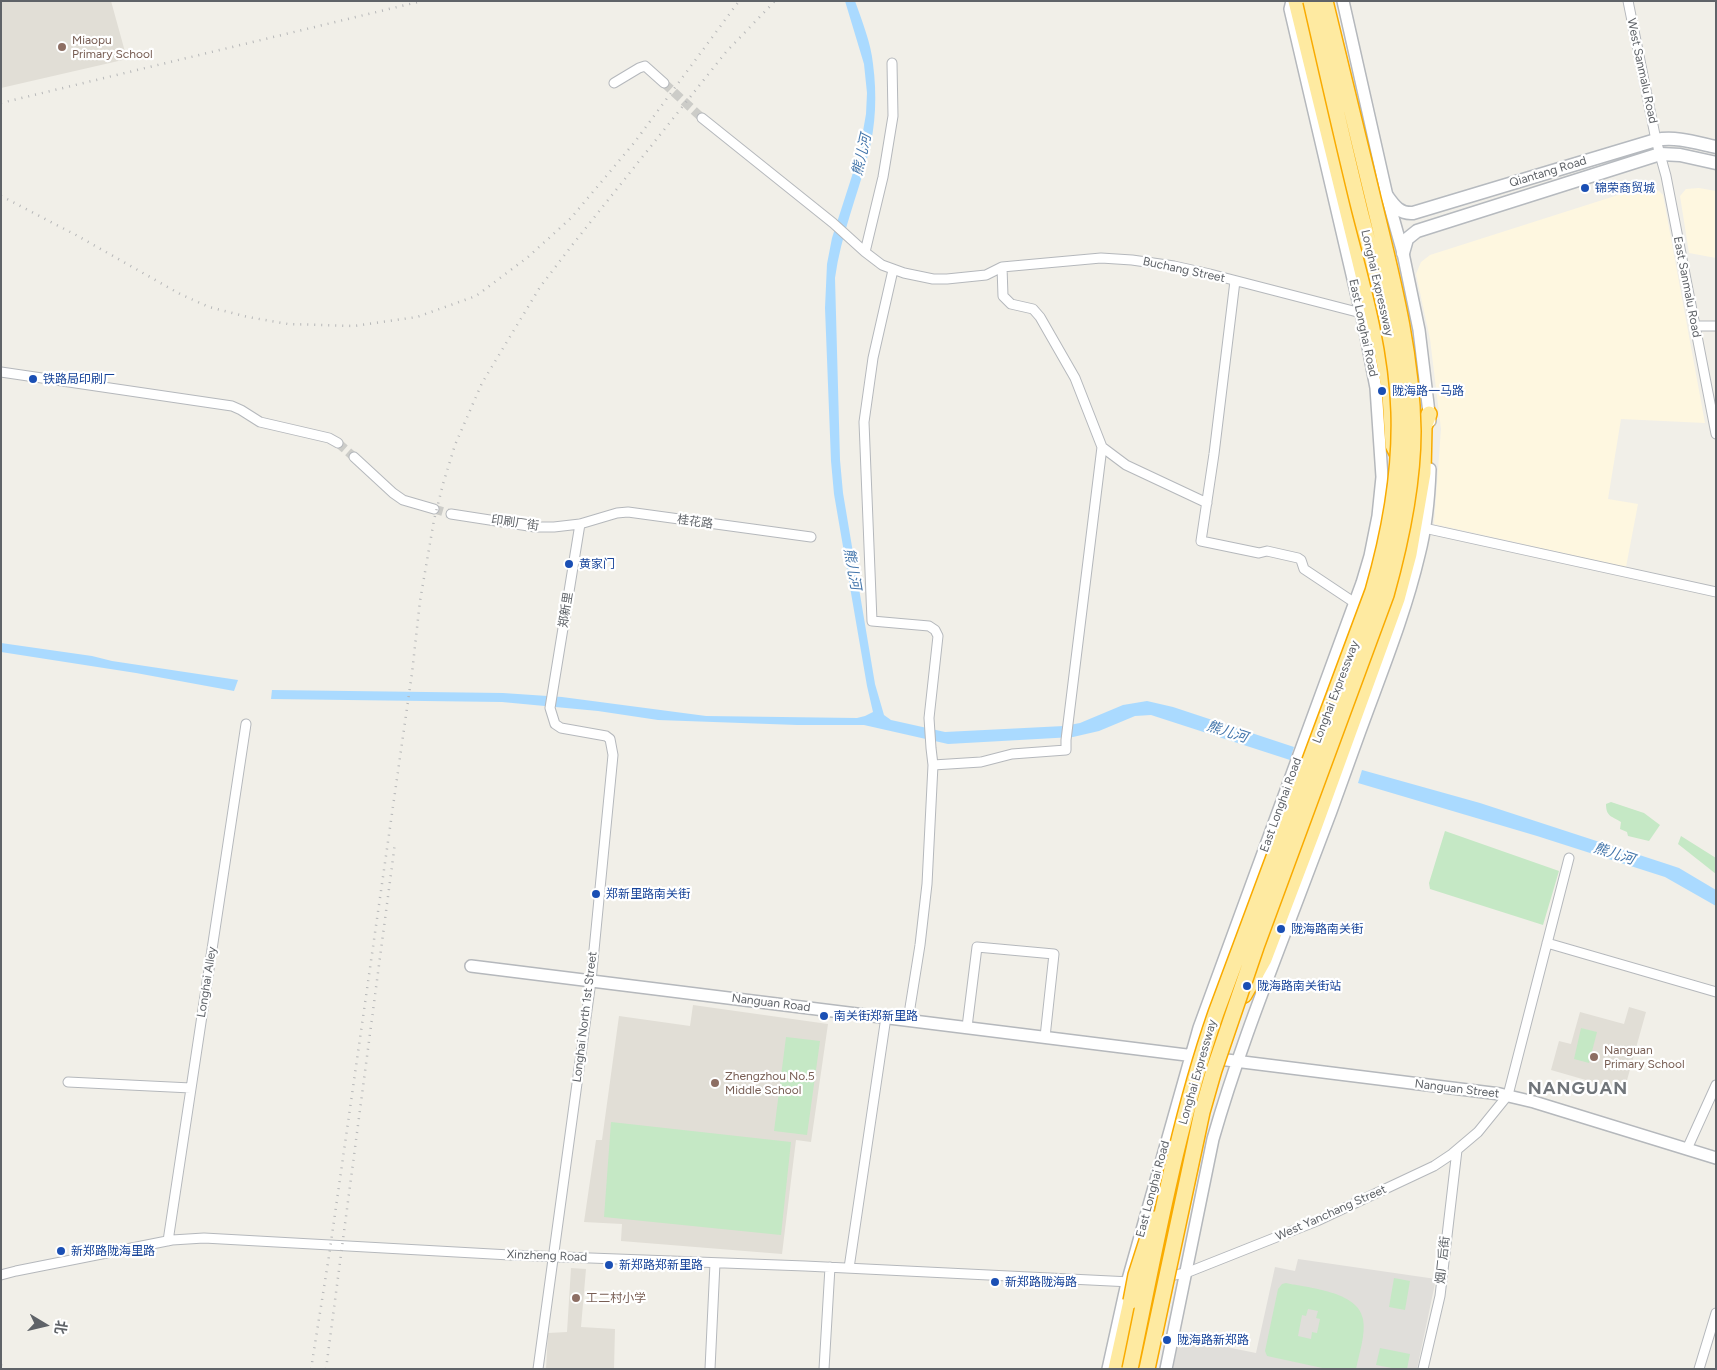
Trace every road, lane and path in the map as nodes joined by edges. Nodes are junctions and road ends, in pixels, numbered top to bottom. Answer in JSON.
{"nodes":[{"id":1,"x":1292,"y":1,"type":"edge"},
{"id":2,"x":1296,"y":1,"type":"edge"},
{"id":3,"x":1311,"y":1,"type":"edge"},
{"id":4,"x":1325,"y":1,"type":"edge"},
{"id":5,"x":1343,"y":1,"type":"edge"},
{"id":6,"x":1628,"y":1,"type":"edge"},
{"id":7,"x":892,"y":63,"type":"dead end"},
{"id":8,"x":664,"y":82,"type":"tunnel mouth"},
{"id":9,"x":614,"y":83,"type":"dead end"},
{"id":10,"x":702,"y":118,"type":"tunnel mouth"},
{"id":11,"x":1656,"y":140,"type":"junction"},
{"id":12,"x":1716,"y":147,"type":"edge"},
{"id":13,"x":1660,"y":154,"type":"junction"},
{"id":14,"x":1716,"y":164,"type":"edge"},
{"id":15,"x":1387,"y":196,"type":"junction"},
{"id":16,"x":865,"y":252,"type":"junction"},
{"id":17,"x":1403,"y":253,"type":"junction"},
{"id":18,"x":1002,"y":267,"type":"junction"},
{"id":19,"x":893,"y":270,"type":"junction"},
{"id":20,"x":1235,"y":281,"type":"junction"},
{"id":21,"x":1361,"y":313,"type":"junction"},
{"id":22,"x":1695,"y":326,"type":"junction"},
{"id":23,"x":1716,"y":326,"type":"edge"},
{"id":24,"x":1,"y":372,"type":"edge"},
{"id":25,"x":1429,"y":414,"type":"junction"},
{"id":26,"x":1716,"y":434,"type":"edge"},
{"id":27,"x":338,"y":443,"type":"tunnel mouth"},
{"id":28,"x":1102,"y":447,"type":"junction"},
{"id":29,"x":354,"y":457,"type":"tunnel mouth"},
{"id":30,"x":1398,"y":457,"type":"junction"},
{"id":31,"x":1207,"y":503,"type":"junction"},
{"id":32,"x":434,"y":509,"type":"tunnel mouth"},
{"id":33,"x":451,"y":514,"type":"tunnel mouth"},
{"id":34,"x":580,"y":524,"type":"junction"},
{"id":35,"x":1424,"y":528,"type":"junction"},
{"id":36,"x":811,"y":537,"type":"dead end"},
{"id":37,"x":1716,"y":592,"type":"edge"},
{"id":38,"x":1355,"y":603,"type":"junction"},
{"id":39,"x":550,"y":708,"type":"joint"},
{"id":40,"x":246,"y":724,"type":"dead end"},
{"id":41,"x":934,"y":765,"type":"junction"},
{"id":42,"x":1569,"y":858,"type":"dead end"},
{"id":43,"x":1547,"y":943,"type":"junction"},
{"id":44,"x":471,"y":966,"type":"dead end"},
{"id":45,"x":591,"y":981,"type":"junction"},
{"id":46,"x":1716,"y":992,"type":"edge"},
{"id":47,"x":886,"y":1017,"type":"junction"},
{"id":48,"x":908,"y":1020,"type":"junction"},
{"id":49,"x":1229,"y":1022,"type":"junction"},
{"id":50,"x":967,"y":1027,"type":"junction"},
{"id":51,"x":1045,"y":1037,"type":"junction"},
{"id":52,"x":1190,"y":1055,"type":"junction"},
{"id":53,"x":1237,"y":1061,"type":"junction"},
{"id":54,"x":68,"y":1082,"type":"dead end"},
{"id":55,"x":1716,"y":1085,"type":"edge"},
{"id":56,"x":191,"y":1088,"type":"junction"},
{"id":57,"x":1508,"y":1096,"type":"junction"},
{"id":58,"x":1687,"y":1149,"type":"junction"},
{"id":59,"x":1457,"y":1150,"type":"junction"},
{"id":60,"x":1175,"y":1156,"type":"junction"},
{"id":61,"x":1716,"y":1158,"type":"edge"},
{"id":62,"x":1192,"y":1160,"type":"junction"},
{"id":63,"x":168,"y":1241,"type":"junction"},
{"id":64,"x":553,"y":1256,"type":"junction"},
{"id":65,"x":716,"y":1263,"type":"junction"},
{"id":66,"x":830,"y":1267,"type":"junction"},
{"id":67,"x":849,"y":1268,"type":"junction"},
{"id":68,"x":2,"y":1273,"type":"edge"},
{"id":69,"x":1186,"y":1273,"type":"junction"},
{"id":70,"x":1127,"y":1283,"type":"junction"},
{"id":71,"x":1716,"y":1312,"type":"edge"},
{"id":72,"x":538,"y":1369,"type":"edge"},
{"id":73,"x":710,"y":1369,"type":"edge"},
{"id":74,"x":824,"y":1369,"type":"edge"},
{"id":75,"x":1108,"y":1369,"type":"edge"},
{"id":76,"x":1116,"y":1369,"type":"edge"},
{"id":77,"x":1130,"y":1369,"type":"edge"},
{"id":78,"x":1147,"y":1369,"type":"edge"},
{"id":79,"x":1158,"y":1369,"type":"edge"},
{"id":80,"x":1166,"y":1369,"type":"edge"},
{"id":81,"x":1423,"y":1369,"type":"edge"},
{"id":82,"x":1699,"y":1369,"type":"edge"}],
"edges":[{"from":1,"to":21,"type":"street","name":"East Longhai Road"},
{"from":2,"to":30,"type":"highway"},
{"from":3,"to":30,"type":"highway","name":"Longhai Expressway","bridge":true},
{"from":4,"to":49,"type":"highway","name":"Longhai Expressway","bridge":true},
{"from":5,"to":15,"type":"street"},
{"from":6,"to":11,"type":"street","name":"West Sanmalu Road"},
{"from":7,"to":16,"type":"street"},
{"from":8,"to":9,"type":"street"},
{"from":10,"to":16,"type":"street","name":"Buchang Street"},
{"from":11,"to":12,"type":"main road","name":"Qiantang Road"},
{"from":11,"to":13,"type":"street","name":"East Sanmalu Road"},
{"from":11,"to":15,"type":"main road","name":"Qiantang Road"},
{"from":13,"to":14,"type":"main road","name":"Qiantang Road"},
{"from":13,"to":17,"type":"main road","name":"Qiantang Road"},
{"from":13,"to":22,"type":"street","name":"East Sanmalu Road"},
{"from":15,"to":17,"type":"street"},
{"from":16,"to":19,"type":"street","name":"Buchang Street"},
{"from":17,"to":25,"type":"street"},
{"from":18,"to":19,"type":"street","name":"Buchang Street"},
{"from":18,"to":20,"type":"street","name":"Buchang Street"},
{"from":18,"to":28,"type":"street"},
{"from":19,"to":41,"type":"street"},
{"from":20,"to":21,"type":"street","name":"Buchang Street"},
{"from":20,"to":31,"type":"street"},
{"from":21,"to":38,"type":"street","name":"East Longhai Road"},
{"from":22,"to":23,"type":"street"},
{"from":22,"to":26,"type":"street","name":"East Sanmalu Road"},
{"from":24,"to":27,"type":"street"},
{"from":25,"to":35,"type":"street"},
{"from":25,"to":49,"type":"highway","bridge":true},
{"from":28,"to":31,"type":"street"},
{"from":28,"to":41,"type":"street"},
{"from":29,"to":32,"type":"street"},
{"from":30,"to":60,"type":"highway","name":"Longhai Expressway","bridge":true},
{"from":31,"to":38,"type":"street"},
{"from":33,"to":34,"type":"street","name":"印刷厂街"},
{"from":34,"to":36,"type":"street","name":"桂花路"},
{"from":34,"to":39,"type":"street","name":"郑新里"},
{"from":35,"to":37,"type":"street"},
{"from":35,"to":53,"type":"street"},
{"from":38,"to":52,"type":"street","name":"East Longhai Road"},
{"from":39,"to":45,"type":"street","name":"Longhai North 1st Street"},
{"from":40,"to":56,"type":"street","name":"Longhai Alley"},
{"from":41,"to":48,"type":"street"},
{"from":42,"to":43,"type":"street"},
{"from":43,"to":46,"type":"street"},
{"from":43,"to":57,"type":"street"},
{"from":44,"to":45,"type":"street","name":"Nanguan Road"},
{"from":45,"to":47,"type":"street","name":"Nanguan Road"},
{"from":45,"to":64,"type":"street","name":"Longhai North 1st Street"},
{"from":47,"to":48,"type":"street","name":"Nanguan Road"},
{"from":47,"to":67,"type":"street"},
{"from":48,"to":50,"type":"street","name":"Nanguan Road"},
{"from":49,"to":62,"type":"highway","name":"Longhai Expressway","bridge":true},
{"from":50,"to":51,"type":"street","name":"Nanguan Road"},
{"from":50,"to":51,"type":"street"},
{"from":51,"to":52,"type":"street","name":"Nanguan Road"},
{"from":52,"to":53,"type":"street","name":"Nanguan Street"},
{"from":52,"to":70,"type":"street","name":"East Longhai Road"},
{"from":53,"to":57,"type":"street","name":"Nanguan Street"},
{"from":53,"to":69,"type":"street"},
{"from":54,"to":56,"type":"street"},
{"from":55,"to":58,"type":"street"},
{"from":56,"to":63,"type":"street","name":"Longhai Alley"},
{"from":57,"to":58,"type":"street","name":"Nanguan Street"},
{"from":57,"to":59,"type":"street","name":"West Yanchang Street"},
{"from":58,"to":61,"type":"street","name":"Nanguan Street"},
{"from":59,"to":69,"type":"street","name":"West Yanchang Street"},
{"from":59,"to":81,"type":"street","name":"烟厂后街"},
{"from":60,"to":76,"type":"highway","bridge":true},
{"from":60,"to":77,"type":"highway","name":"Longhai Expressway","bridge":true},
{"from":62,"to":78,"type":"highway","name":"Longhai Expressway","bridge":true},
{"from":62,"to":79,"type":"highway","bridge":true},
{"from":63,"to":64,"type":"street","name":"Xinzheng Road"},
{"from":63,"to":68,"type":"street","name":"Xinzheng Road"},
{"from":64,"to":65,"type":"street","name":"Xinzheng Road"},
{"from":64,"to":72,"type":"street","name":"Longhai North 1st Street"},
{"from":65,"to":66,"type":"street","name":"Xinzheng Road"},
{"from":65,"to":73,"type":"street"},
{"from":66,"to":67,"type":"street","name":"Xinzheng Road"},
{"from":66,"to":74,"type":"street"},
{"from":67,"to":70,"type":"street","name":"Xinzheng Road"},
{"from":69,"to":70,"type":"street","name":"West Yanchang Street"},
{"from":69,"to":80,"type":"street"},
{"from":70,"to":75,"type":"street","name":"East Longhai Road"},
{"from":71,"to":82,"type":"street"}]}
